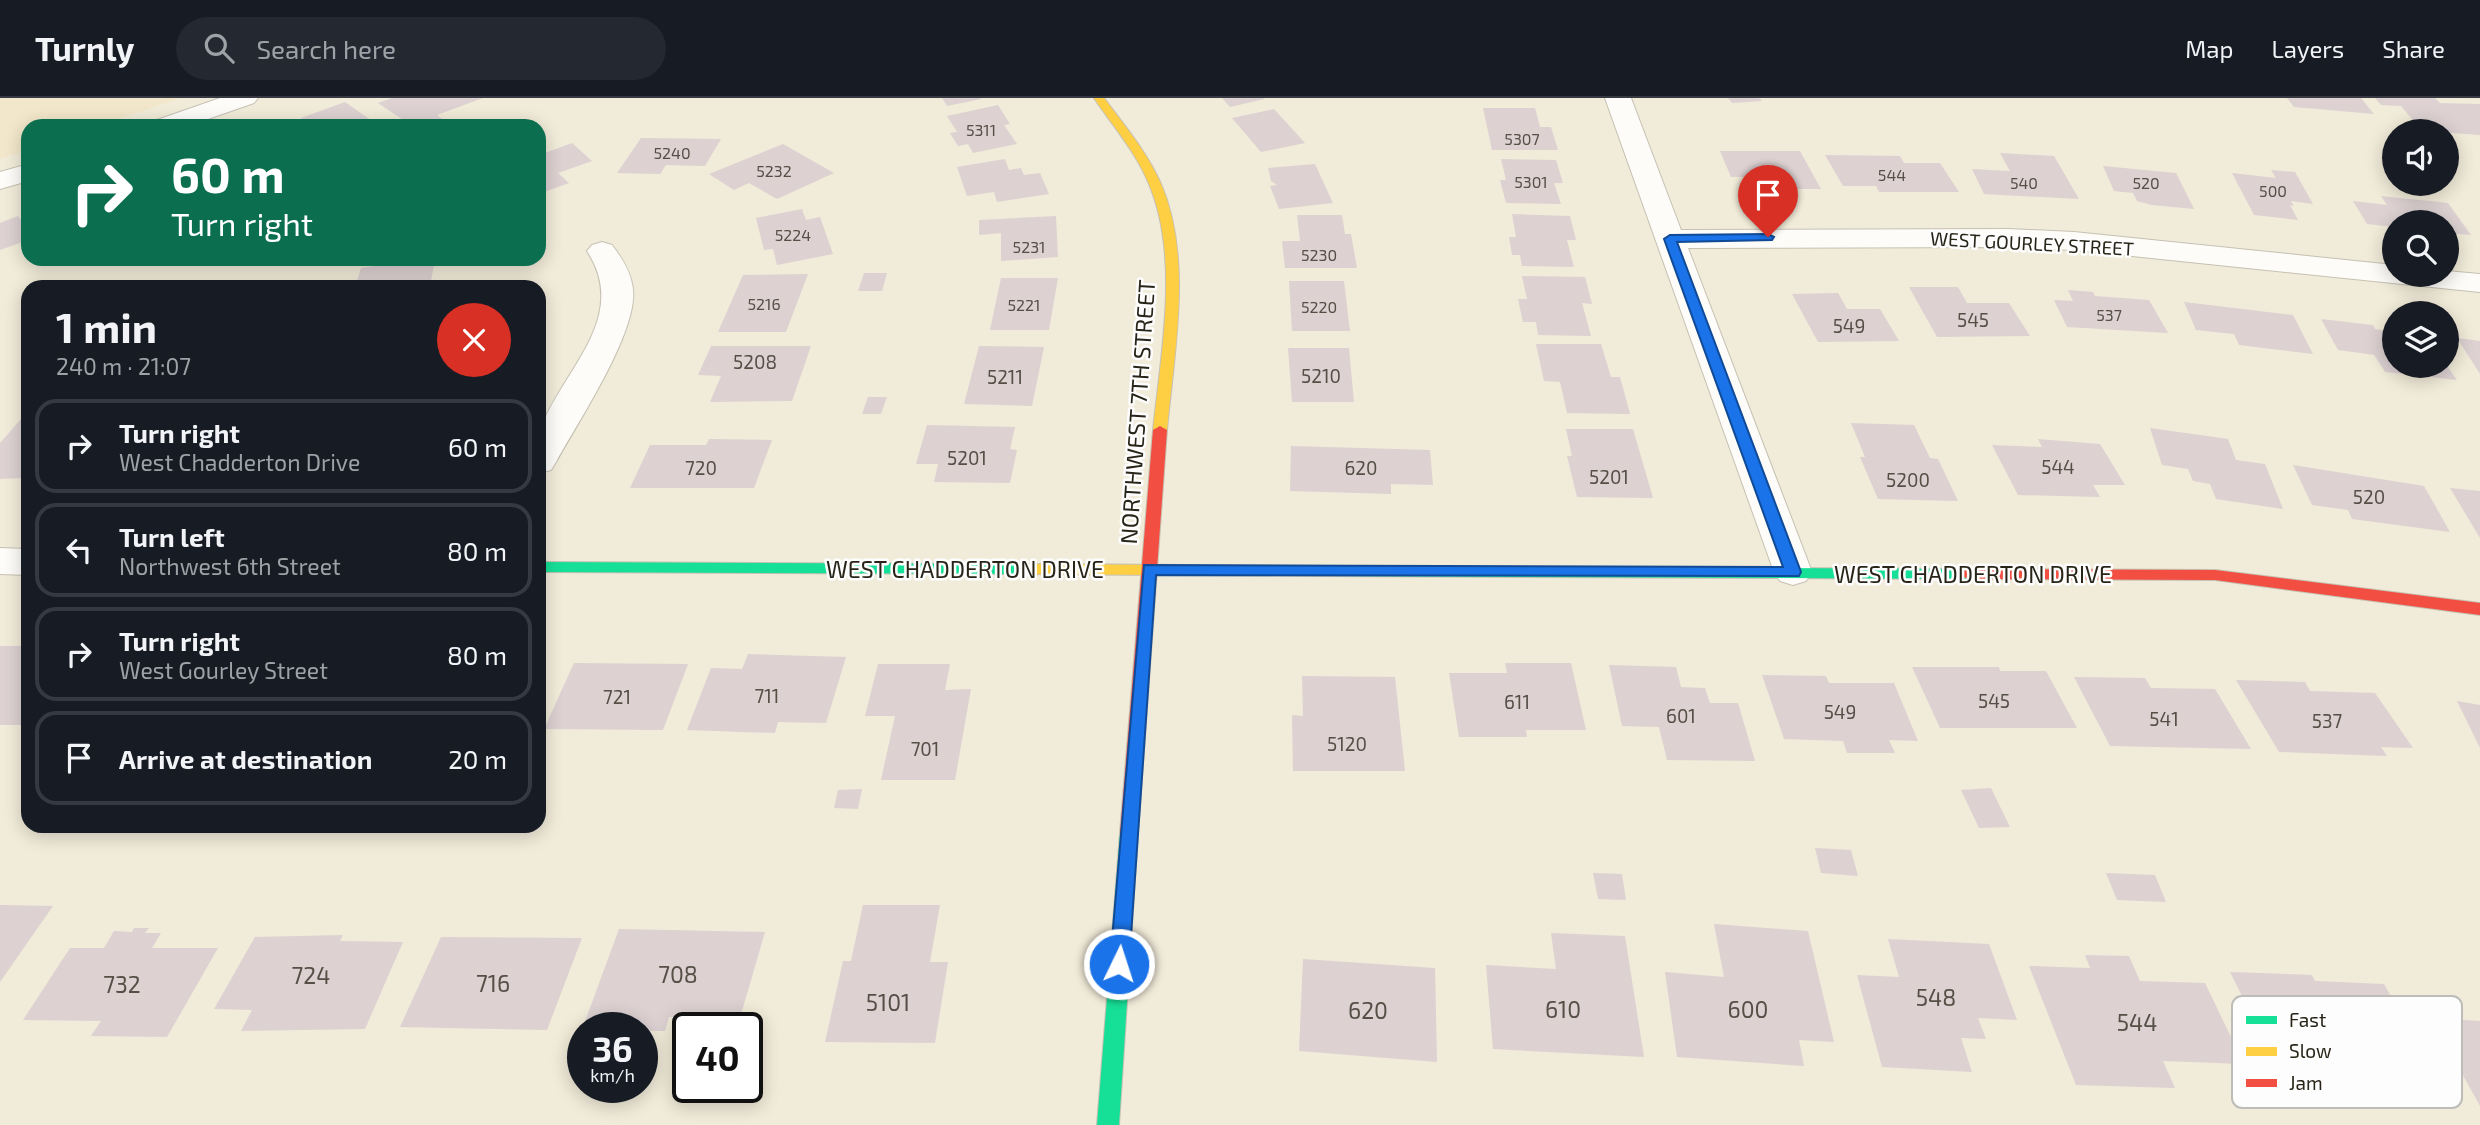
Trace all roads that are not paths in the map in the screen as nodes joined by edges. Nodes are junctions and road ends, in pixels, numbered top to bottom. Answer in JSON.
{"nodes":[{"id":1,"x":246,"y":98,"type":"edge"},
{"id":2,"x":1099,"y":98,"type":"edge"},
{"id":3,"x":1618,"y":98,"type":"edge"},
{"id":4,"x":184,"y":119,"type":"edge"},
{"id":5,"x":21,"y":174,"type":"edge"},
{"id":6,"x":0,"y":181,"type":"edge"},
{"id":7,"x":1670,"y":239,"type":"junction"},
{"id":8,"x":602,"y":251,"type":"dead end"},
{"id":9,"x":2382,"y":274,"type":"edge"},
{"id":10,"x":2459,"y":281,"type":"edge"},
{"id":11,"x":2480,"y":283,"type":"edge"},
{"id":12,"x":546,"y":449,"type":"edge"},
{"id":13,"x":0,"y":561,"type":"edge"},
{"id":14,"x":21,"y":562,"type":"edge"},
{"id":15,"x":546,"y":567,"type":"edge"},
{"id":16,"x":1149,"y":569,"type":"junction"},
{"id":17,"x":1793,"y":572,"type":"junction"},
{"id":18,"x":2480,"y":609,"type":"edge"},
{"id":19,"x":1108,"y":1125,"type":"edge"}],
"edges":[{"from":1,"to":4,"type":"street"},
{"from":2,"to":16,"type":"street","name":"NORTHWEST 7TH STREET"},
{"from":3,"to":7,"type":"street"},
{"from":5,"to":6,"type":"street"},
{"from":7,"to":9,"type":"street","name":"WEST GOURLEY STREET"},
{"from":7,"to":17,"type":"street"},
{"from":8,"to":12,"type":"street"},
{"from":10,"to":11,"type":"street","name":"WEST GOURLEY STREET"},
{"from":13,"to":14,"type":"street"},
{"from":15,"to":16,"type":"street","name":"WEST CHADDERTON DRIVE"},
{"from":16,"to":17,"type":"street","name":"WEST CHADDERTON DRIVE"},
{"from":16,"to":19,"type":"street","name":"NORTHWEST 7TH STREET"},
{"from":17,"to":18,"type":"street","name":"WEST CHADDERTON DRIVE"}]}
